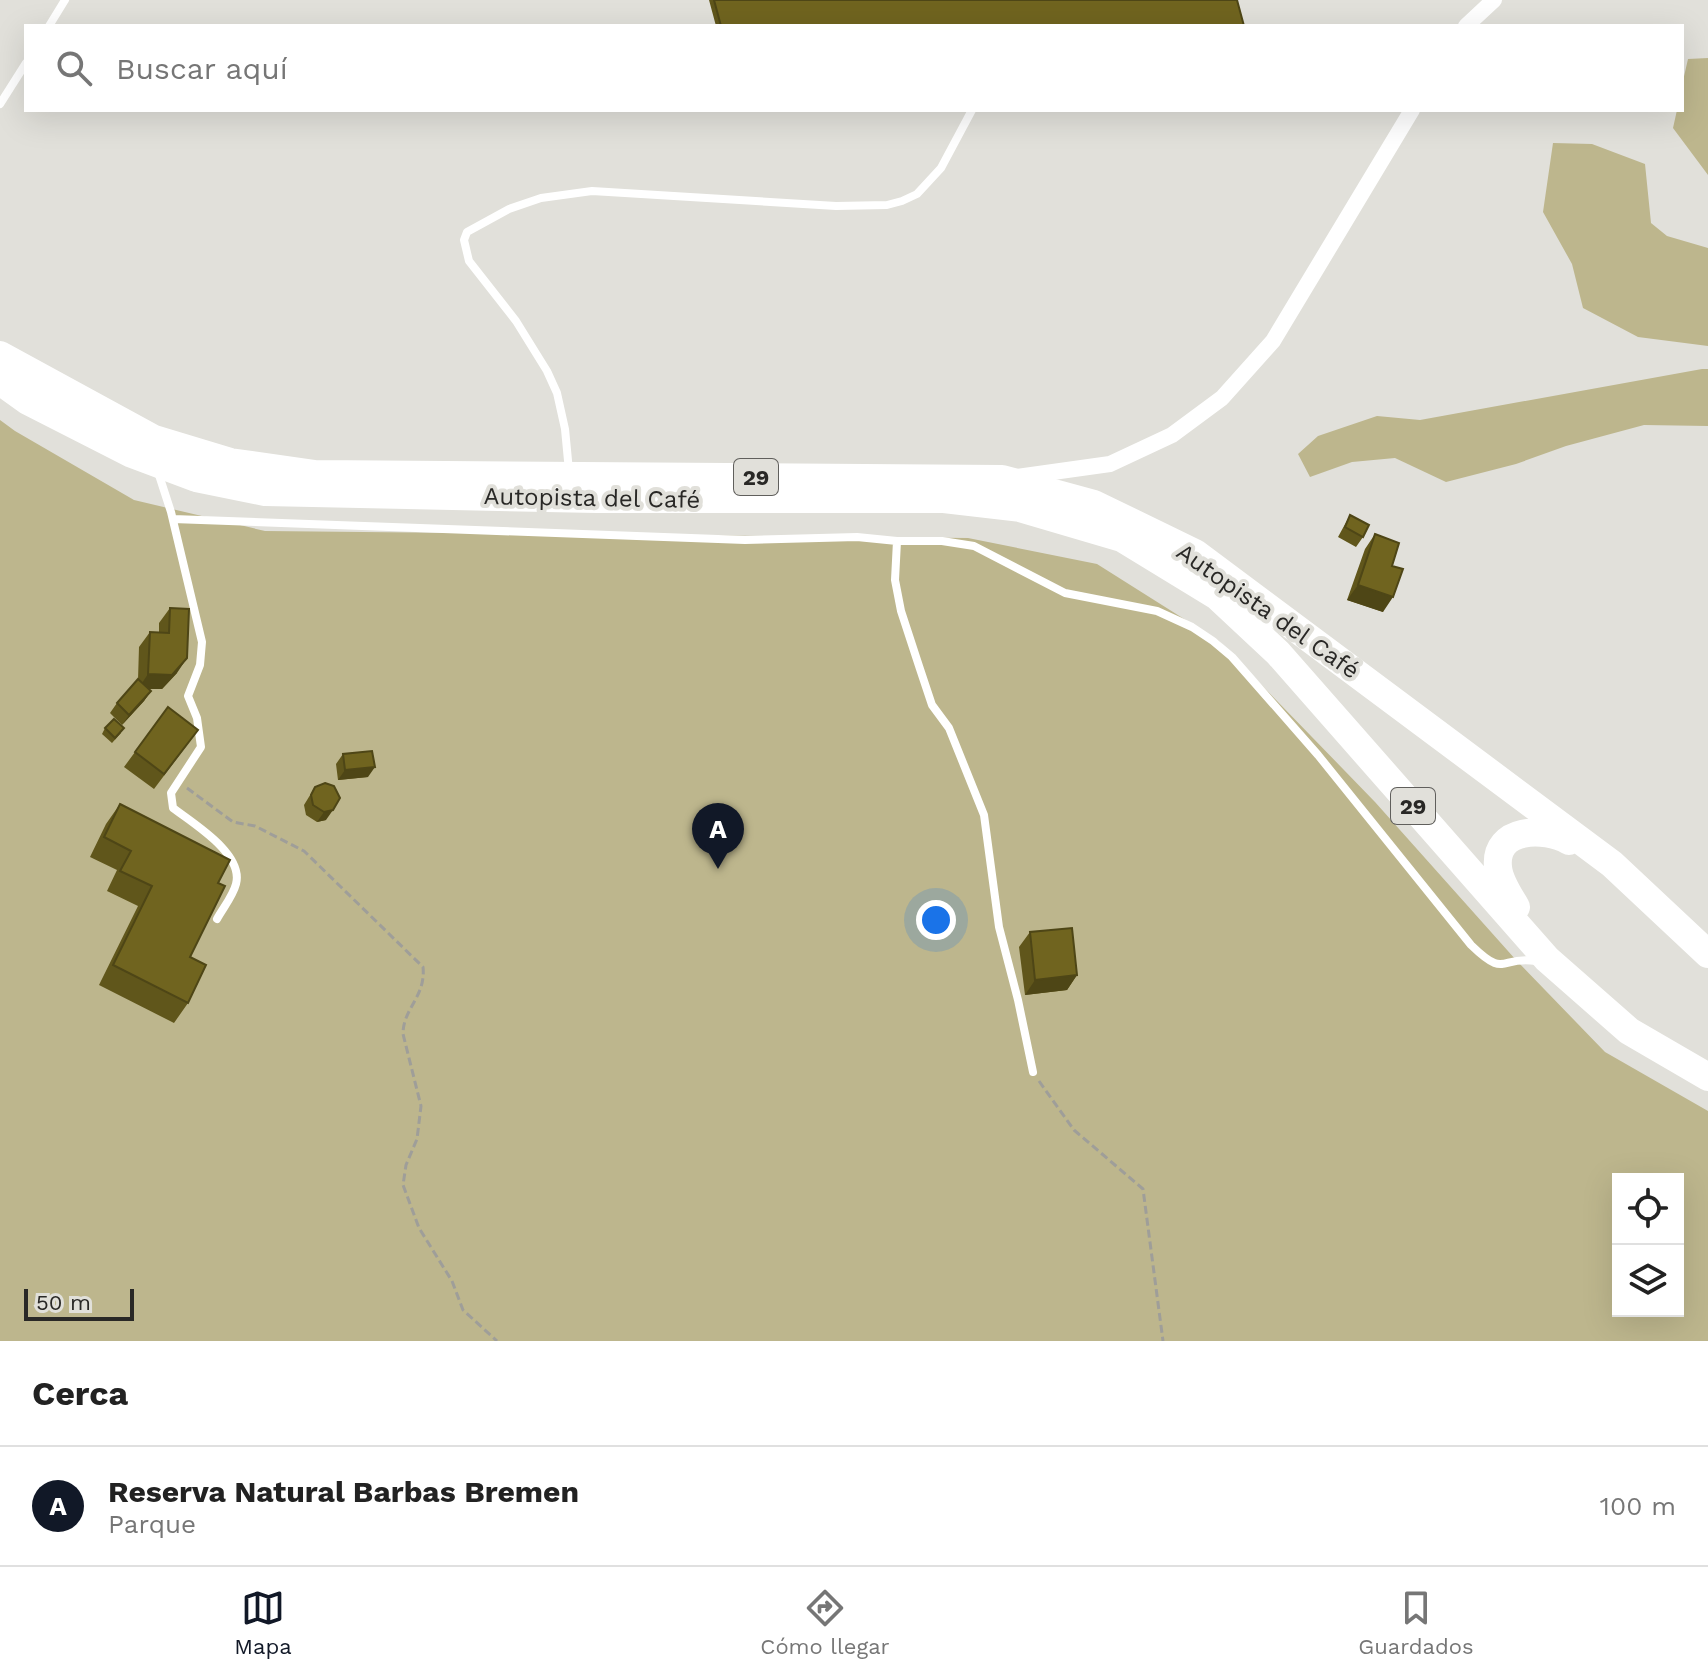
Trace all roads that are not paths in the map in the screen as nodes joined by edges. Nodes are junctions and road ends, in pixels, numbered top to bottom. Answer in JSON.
{"nodes":[{"id":1,"x":65,"y":0,"type":"edge"},
{"id":2,"x":1494,"y":0,"type":"edge"},
{"id":3,"x":50,"y":24,"type":"edge"},
{"id":4,"x":1468,"y":24,"type":"edge"},
{"id":5,"x":24,"y":66,"type":"edge"},
{"id":6,"x":0,"y":104,"type":"edge"},
{"id":7,"x":971,"y":112,"type":"edge"},
{"id":8,"x":1411,"y":112,"type":"edge"},
{"id":9,"x":0,"y":355,"type":"edge"},
{"id":10,"x":0,"y":381,"type":"edge"},
{"id":11,"x":155,"y":463,"type":"junction"},
{"id":12,"x":570,"y":476,"type":"junction"},
{"id":13,"x":1002,"y":479,"type":"junction"},
{"id":14,"x":173,"y":519,"type":"junction"},
{"id":15,"x":897,"y":541,"type":"junction"},
{"id":16,"x":1612,"y":864,"type":"junction"},
{"id":17,"x":217,"y":919,"type":"edge"},
{"id":18,"x":1708,"y":954,"type":"edge"},
{"id":19,"x":1554,"y":965,"type":"junction"},
{"id":20,"x":1629,"y":1031,"type":"junction"},
{"id":21,"x":1708,"y":1058,"type":"edge"},
{"id":22,"x":1033,"y":1072,"type":"road end"},
{"id":23,"x":1708,"y":1077,"type":"edge"}],
"edges":[{"from":1,"to":3,"type":"lane"},
{"from":2,"to":4,"type":"street"},
{"from":5,"to":6,"type":"lane"},
{"from":7,"to":12,"type":"lane"},
{"from":8,"to":13,"type":"street"},
{"from":9,"to":12,"type":"highway","name":"Autopista del Café","number":"29"},
{"from":10,"to":11,"type":"highway","name":"Autopista del Café","number":"29"},
{"from":11,"to":14,"type":"lane"},
{"from":11,"to":19,"type":"highway","name":"Autopista del Café","number":"29"},
{"from":12,"to":13,"type":"highway","name":"Autopista del Café","number":"29"},
{"from":13,"to":16,"type":"highway","name":"Autopista del Café","number":"29"},
{"from":14,"to":15,"type":"lane"},
{"from":14,"to":17,"type":"lane"},
{"from":15,"to":19,"type":"lane"},
{"from":15,"to":22,"type":"lane"},
{"from":16,"to":18,"type":"highway","name":"Autopista del Café","number":"29"},
{"from":16,"to":19,"type":"highway"},
{"from":19,"to":20,"type":"highway","name":"Autopista del Café","number":"29"},
{"from":20,"to":21,"type":"highway"},
{"from":20,"to":23,"type":"highway","name":"Autopista del Café","number":"29"}]}
